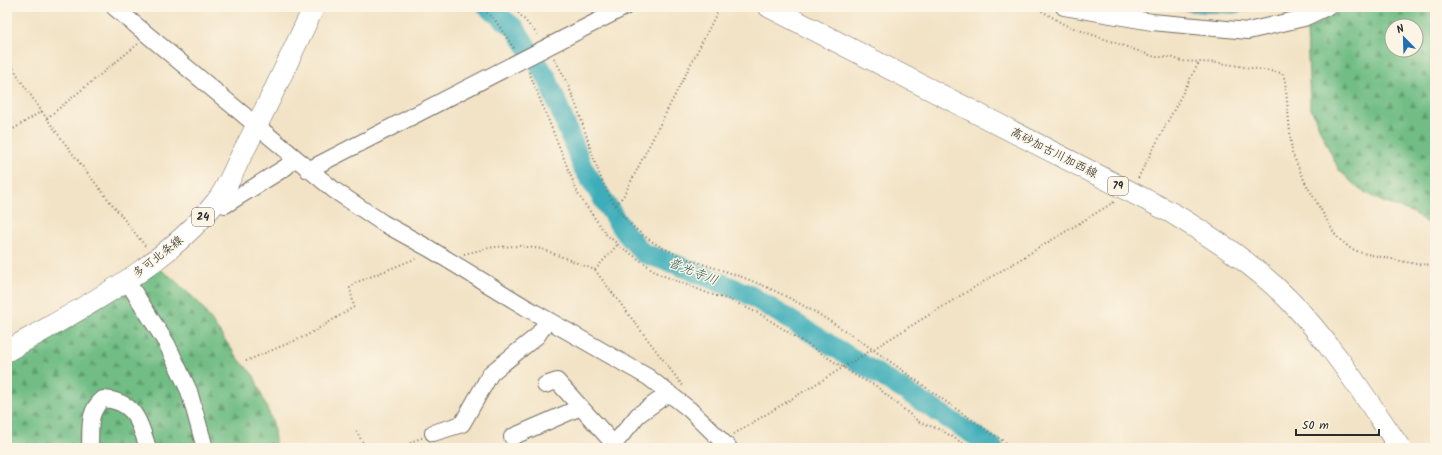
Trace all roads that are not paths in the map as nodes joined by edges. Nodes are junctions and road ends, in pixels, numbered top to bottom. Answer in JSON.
{"nodes":[{"id":1,"x":114,"y":7,"type":"edge"},
{"id":2,"x":314,"y":7,"type":"edge"},
{"id":3,"x":625,"y":7,"type":"edge"},
{"id":4,"x":769,"y":7,"type":"edge"},
{"id":5,"x":1064,"y":7,"type":"edge"},
{"id":6,"x":1327,"y":7,"type":"edge"},
{"id":7,"x":256,"y":127,"type":"junction"},
{"id":8,"x":294,"y":158,"type":"junction"},
{"id":9,"x":308,"y":170,"type":"junction"},
{"id":10,"x":217,"y":201,"type":"junction"},
{"id":11,"x":127,"y":281,"type":"junction"},
{"id":12,"x":548,"y":320,"type":"junction"},
{"id":13,"x":7,"y":351,"type":"edge"},
{"id":14,"x":545,"y":385,"type":"dead end"},
{"id":15,"x":675,"y":392,"type":"junction"},
{"id":16,"x":581,"y":407,"type":"junction"},
{"id":17,"x":433,"y":433,"type":"road end"},
{"id":18,"x":512,"y":437,"type":"dead end"},
{"id":19,"x":726,"y":444,"type":"edge"},
{"id":20,"x":612,"y":446,"type":"edge"},
{"id":21,"x":90,"y":448,"type":"edge"},
{"id":22,"x":148,"y":448,"type":"edge"},
{"id":23,"x":205,"y":448,"type":"edge"},
{"id":24,"x":1400,"y":448,"type":"edge"}],
"edges":[{"from":1,"to":7,"type":"street"},
{"from":2,"to":7,"type":"main road","name":"多可北条線","number":"24"},
{"from":3,"to":9,"type":"street"},
{"from":4,"to":24,"type":"main road","name":"高砂加古川加西線","number":"79"},
{"from":5,"to":6,"type":"street"},
{"from":7,"to":8,"type":"street"},
{"from":7,"to":10,"type":"main road","name":"多可北条線","number":"24"},
{"from":8,"to":9,"type":"street"},
{"from":8,"to":10,"type":"street"},
{"from":9,"to":12,"type":"street"},
{"from":10,"to":11,"type":"main road","name":"多可北条線","number":"24"},
{"from":11,"to":13,"type":"main road","name":"多可北条線","number":"24"},
{"from":11,"to":23,"type":"street"},
{"from":12,"to":15,"type":"street"},
{"from":12,"to":17,"type":"street"},
{"from":14,"to":16,"type":"street"},
{"from":15,"to":19,"type":"street"},
{"from":15,"to":20,"type":"street"},
{"from":16,"to":18,"type":"street"},
{"from":16,"to":20,"type":"street"},
{"from":21,"to":22,"type":"street"}]}
